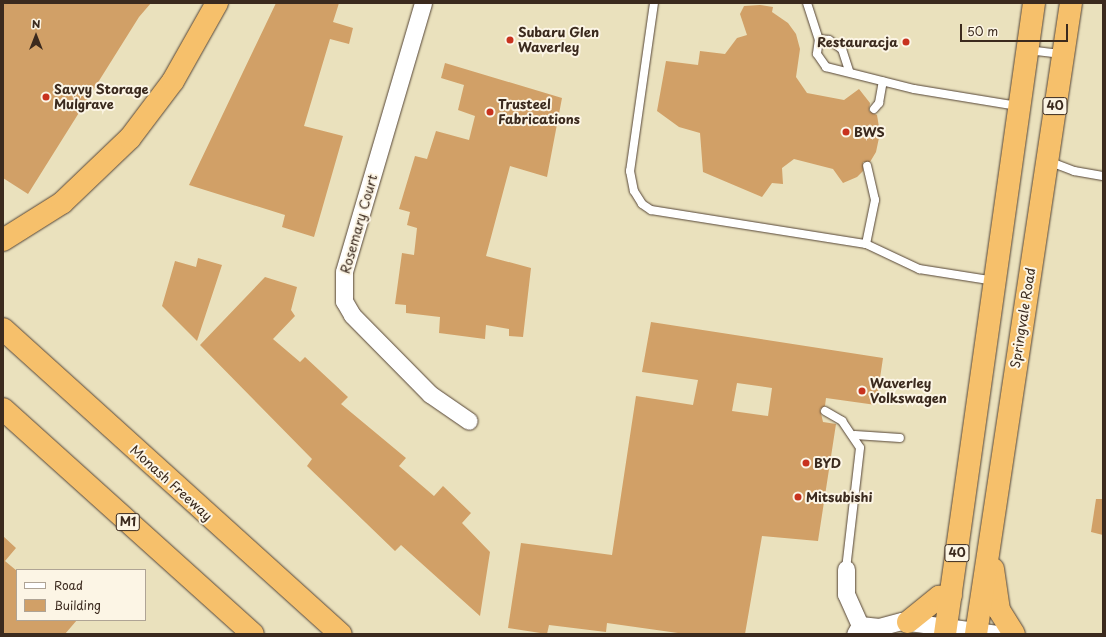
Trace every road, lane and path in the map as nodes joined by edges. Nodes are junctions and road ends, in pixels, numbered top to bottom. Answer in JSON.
{"nodes":[{"id":1,"x":217,"y":3,"type":"edge"},
{"id":2,"x":423,"y":3,"type":"edge"},
{"id":3,"x":654,"y":3,"type":"edge"},
{"id":4,"x":807,"y":3,"type":"edge"},
{"id":5,"x":1034,"y":3,"type":"edge"},
{"id":6,"x":1073,"y":6,"type":"edge"},
{"id":7,"x":819,"y":39,"type":"junction"},
{"id":8,"x":1027,"y":50,"type":"junction"},
{"id":9,"x":1063,"y":55,"type":"junction"},
{"id":10,"x":849,"y":71,"type":"junction"},
{"id":11,"x":883,"y":81,"type":"junction"},
{"id":12,"x":1019,"y":106,"type":"junction"},
{"id":13,"x":874,"y":109,"type":"dead end"},
{"id":14,"x":1047,"y":160,"type":"junction"},
{"id":15,"x":867,"y":166,"type":"dead end"},
{"id":16,"x":1103,"y":176,"type":"edge"},
{"id":17,"x":3,"y":240,"type":"edge"},
{"id":18,"x":866,"y":244,"type":"junction"},
{"id":19,"x":995,"y":281,"type":"junction"},
{"id":20,"x":3,"y":329,"type":"edge"},
{"id":21,"x":988,"y":337,"type":"junction"},
{"id":22,"x":1020,"y":339,"type":"junction"},
{"id":23,"x":3,"y":409,"type":"edge"},
{"id":24,"x":824,"y":411,"type":"dead end"},
{"id":25,"x":469,"y":421,"type":"dead end"},
{"id":26,"x":855,"y":435,"type":"junction"},
{"id":27,"x":900,"y":438,"type":"dead end"},
{"id":28,"x":990,"y":542,"type":"junction"},
{"id":29,"x":846,"y":569,"type":"joint"},
{"id":30,"x":951,"y":595,"type":"junction"},
{"id":31,"x":908,"y":622,"type":"junction"},
{"id":32,"x":857,"y":629,"type":"edge"},
{"id":33,"x":885,"y":630,"type":"edge"},
{"id":34,"x":946,"y":630,"type":"edge"},
{"id":35,"x":983,"y":633,"type":"edge"},
{"id":36,"x":253,"y":634,"type":"edge"},
{"id":37,"x":340,"y":634,"type":"edge"},
{"id":38,"x":1014,"y":634,"type":"edge"}],
"edges":[{"from":1,"to":17,"type":"highway"},
{"from":2,"to":25,"type":"street","name":"Rosemary Court"},
{"from":3,"to":18,"type":"lane"},
{"from":4,"to":7,"type":"lane"},
{"from":5,"to":8,"type":"highway","number":"40"},
{"from":6,"to":9,"type":"highway","name":"Springvale Road","number":"40"},
{"from":7,"to":10,"type":"lane"},
{"from":7,"to":10,"type":"lane"},
{"from":8,"to":9,"type":"lane"},
{"from":8,"to":12,"type":"highway","number":"40"},
{"from":9,"to":14,"type":"highway","name":"Springvale Road","number":"40"},
{"from":10,"to":11,"type":"lane"},
{"from":11,"to":12,"type":"lane"},
{"from":11,"to":13,"type":"lane"},
{"from":12,"to":19,"type":"highway","number":"40"},
{"from":14,"to":16,"type":"lane"},
{"from":14,"to":22,"type":"highway","name":"Springvale Road","number":"40"},
{"from":15,"to":18,"type":"lane"},
{"from":18,"to":19,"type":"lane"},
{"from":19,"to":21,"type":"highway","number":"40"},
{"from":20,"to":37,"type":"highway","name":"Monash Freeway"},
{"from":21,"to":22,"type":"highway"},
{"from":21,"to":30,"type":"highway","number":"40"},
{"from":22,"to":28,"type":"highway","name":"Springvale Road","number":"40"},
{"from":23,"to":36,"type":"highway","number":"M1"},
{"from":24,"to":26,"type":"lane"},
{"from":26,"to":27,"type":"lane"},
{"from":26,"to":29,"type":"lane"},
{"from":28,"to":35,"type":"highway","name":"Springvale Road","number":"40"},
{"from":28,"to":38,"type":"highway"},
{"from":29,"to":32,"type":"street"},
{"from":30,"to":31,"type":"highway"},
{"from":30,"to":34,"type":"highway","number":"40"},
{"from":31,"to":33,"type":"street"},
{"from":31,"to":34,"type":"street"},
{"from":32,"to":33,"type":"street"},
{"from":34,"to":35,"type":"street"}]}
